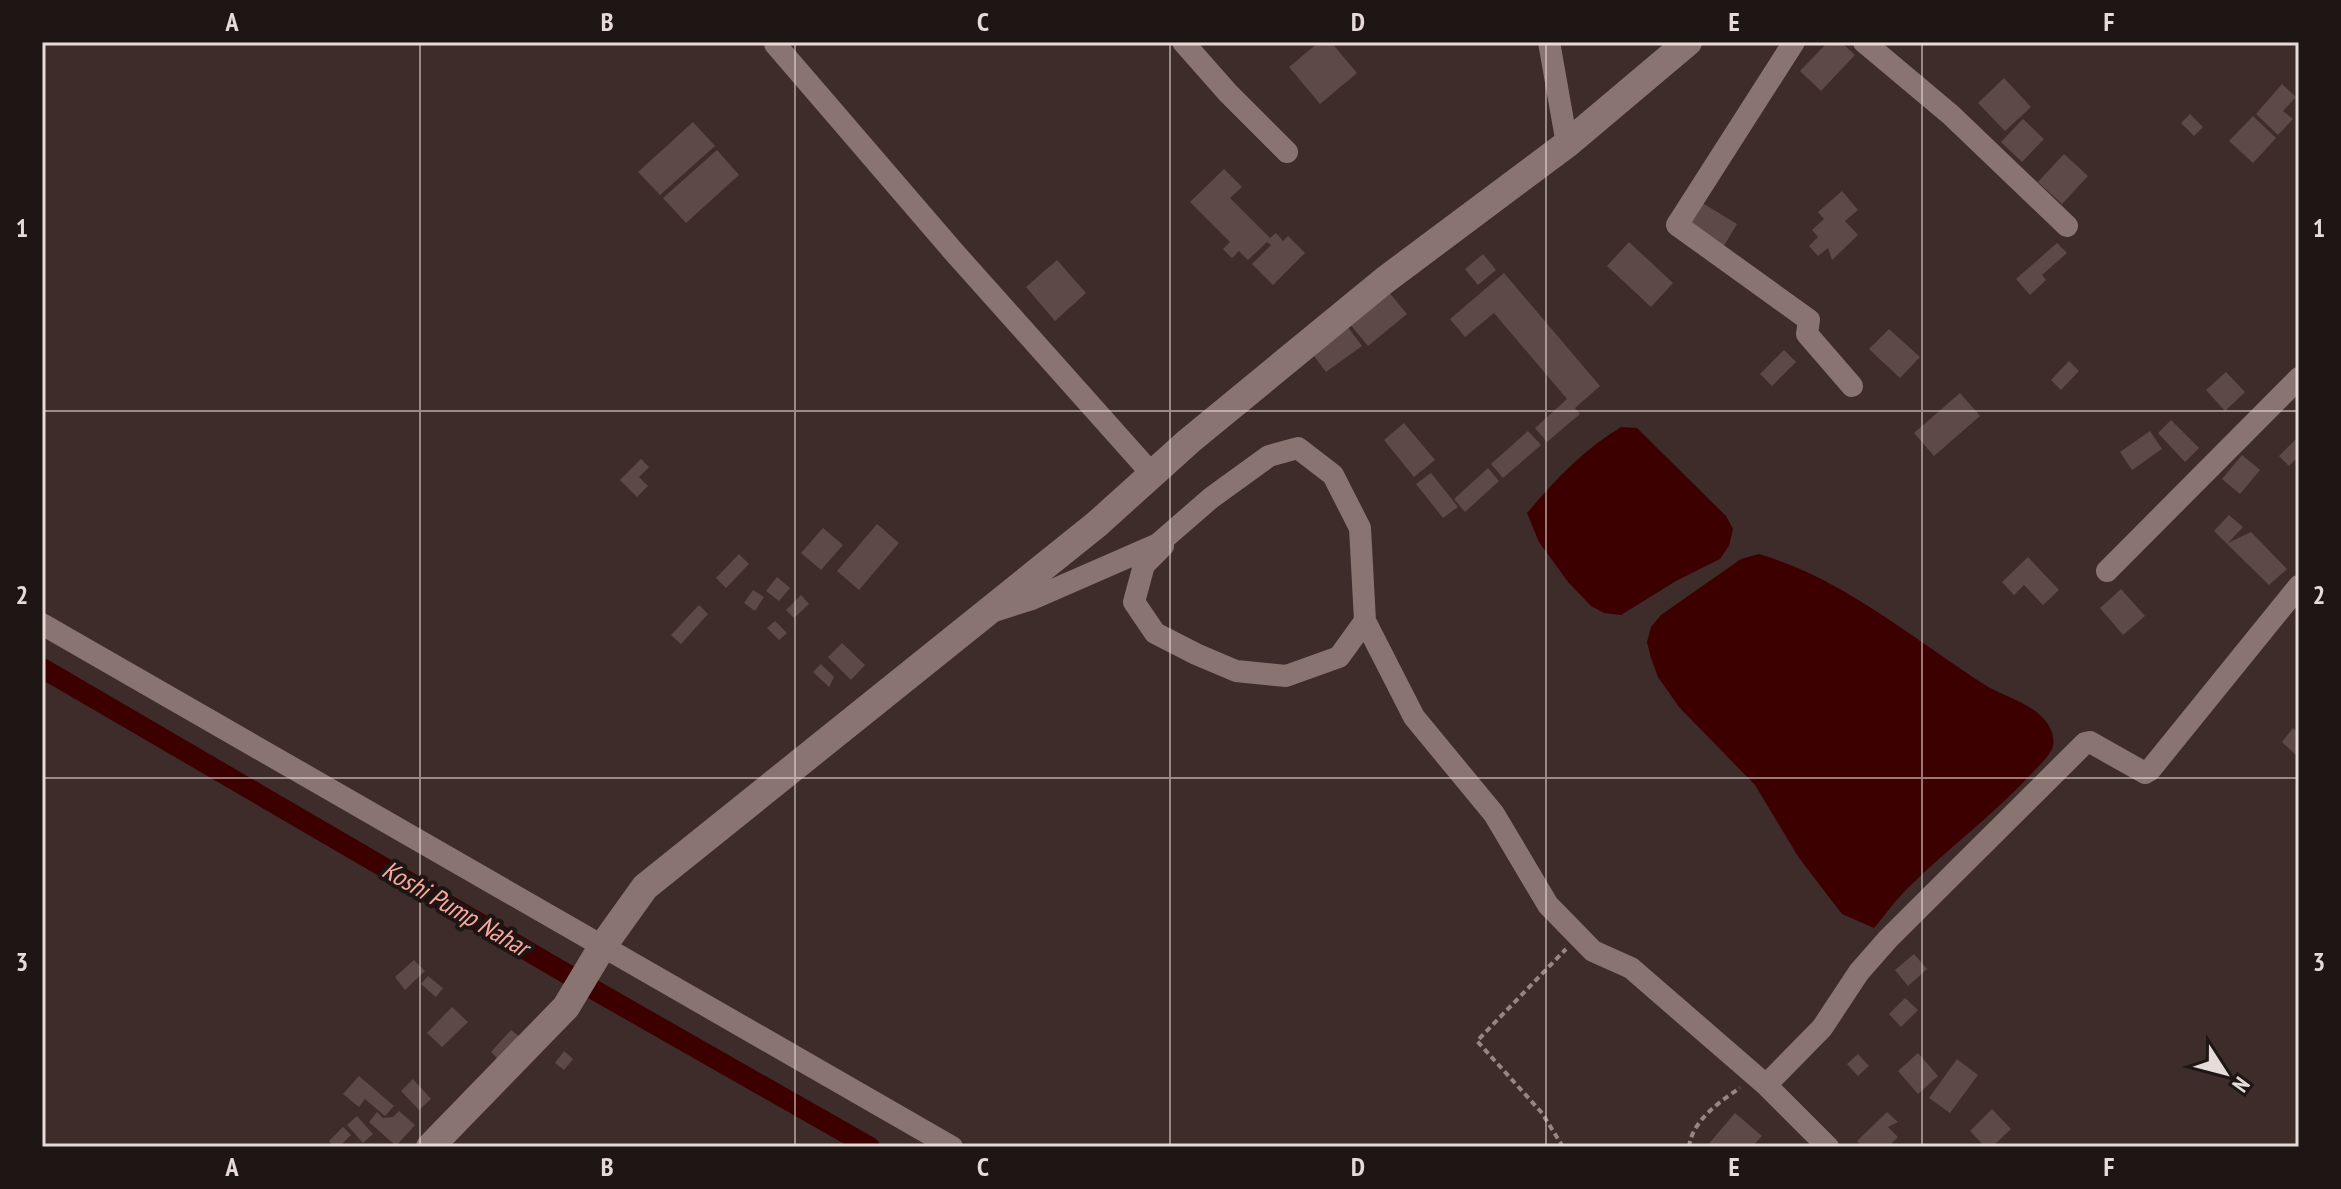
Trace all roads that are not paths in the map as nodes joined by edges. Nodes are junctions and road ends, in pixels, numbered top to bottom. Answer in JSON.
{"nodes":[{"id":1,"x":777,"y":42,"type":"edge"},
{"id":2,"x":1183,"y":42,"type":"edge"},
{"id":3,"x":1549,"y":42,"type":"edge"},
{"id":4,"x":1688,"y":42,"type":"edge"},
{"id":5,"x":1794,"y":42,"type":"edge"},
{"id":6,"x":1864,"y":42,"type":"edge"},
{"id":7,"x":1567,"y":144,"type":"junction"},
{"id":8,"x":1287,"y":152,"type":"dead end"},
{"id":9,"x":2067,"y":226,"type":"dead end"},
{"id":10,"x":2299,"y":378,"type":"edge"},
{"id":11,"x":1852,"y":386,"type":"dead end"},
{"id":12,"x":1152,"y":474,"type":"junction"},
{"id":13,"x":1211,"y":498,"type":"junction"},
{"id":14,"x":2107,"y":571,"type":"dead end"},
{"id":15,"x":2299,"y":586,"type":"edge"},
{"id":16,"x":985,"y":614,"type":"junction"},
{"id":17,"x":1365,"y":621,"type":"junction"},
{"id":18,"x":42,"y":624,"type":"edge"},
{"id":19,"x":602,"y":947,"type":"junction"},
{"id":20,"x":1761,"y":1081,"type":"junction"},
{"id":21,"x":430,"y":1147,"type":"edge"},
{"id":22,"x":952,"y":1147,"type":"edge"},
{"id":23,"x":1828,"y":1147,"type":"edge"}],
"edges":[{"from":1,"to":12,"type":"street"},
{"from":2,"to":8,"type":"street"},
{"from":3,"to":7,"type":"street"},
{"from":4,"to":7,"type":"street"},
{"from":5,"to":11,"type":"street"},
{"from":6,"to":9,"type":"street"},
{"from":7,"to":12,"type":"street"},
{"from":10,"to":14,"type":"street"},
{"from":12,"to":16,"type":"street"},
{"from":13,"to":16,"type":"street"},
{"from":13,"to":17,"type":"street"},
{"from":13,"to":17,"type":"street"},
{"from":15,"to":20,"type":"street"},
{"from":16,"to":19,"type":"street"},
{"from":17,"to":20,"type":"street"},
{"from":18,"to":19,"type":"street"},
{"from":19,"to":21,"type":"street"},
{"from":19,"to":22,"type":"street"},
{"from":20,"to":23,"type":"street"}]}
